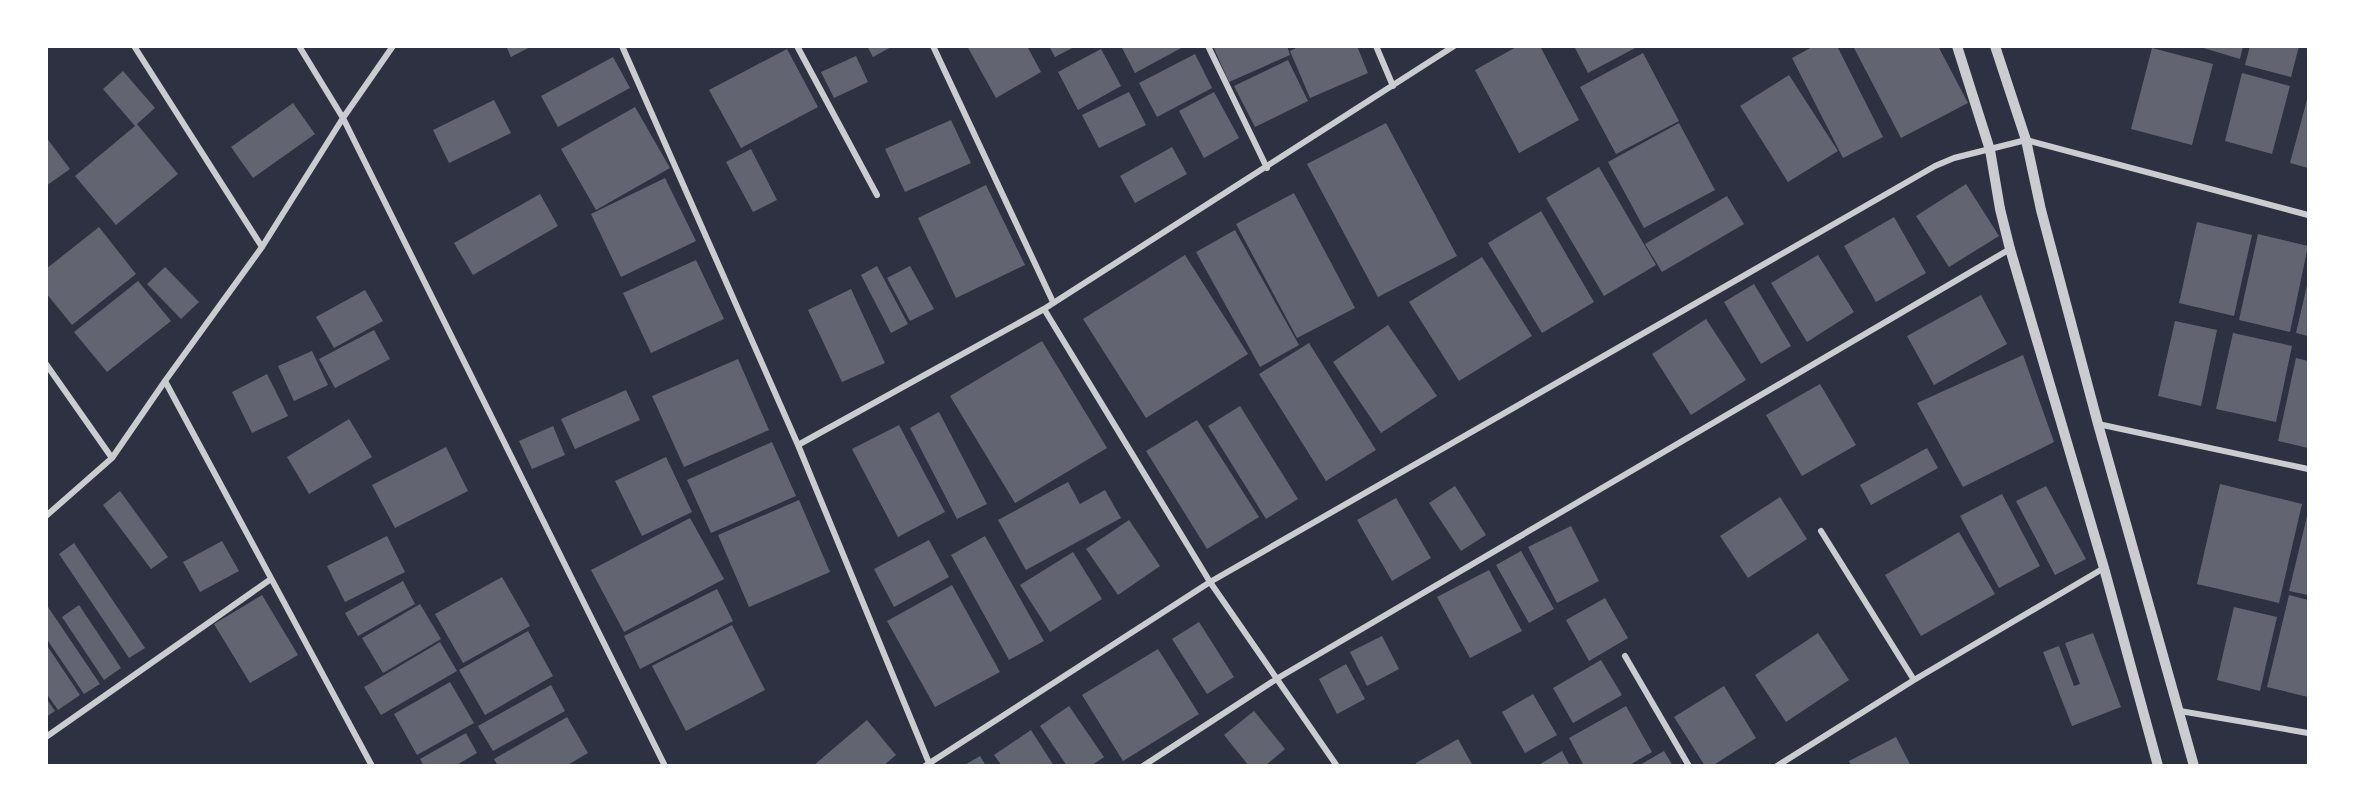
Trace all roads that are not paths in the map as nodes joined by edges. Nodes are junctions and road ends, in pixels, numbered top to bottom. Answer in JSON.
{"nodes":[{"id":1,"x":134,"y":46,"type":"edge"},
{"id":2,"x":299,"y":46,"type":"edge"},
{"id":3,"x":393,"y":46,"type":"edge"},
{"id":4,"x":622,"y":46,"type":"edge"},
{"id":5,"x":797,"y":46,"type":"edge"},
{"id":6,"x":933,"y":46,"type":"edge"},
{"id":7,"x":1208,"y":46,"type":"edge"},
{"id":8,"x":1376,"y":46,"type":"edge"},
{"id":9,"x":1454,"y":46,"type":"edge"},
{"id":10,"x":1957,"y":46,"type":"edge"},
{"id":11,"x":1995,"y":46,"type":"edge"},
{"id":12,"x":1393,"y":86,"type":"junction"},
{"id":13,"x":343,"y":118,"type":"junction"},
{"id":14,"x":2026,"y":141,"type":"junction"},
{"id":15,"x":1990,"y":150,"type":"junction"},
{"id":16,"x":1267,"y":168,"type":"junction"},
{"id":17,"x":877,"y":195,"type":"dead end"},
{"id":18,"x":2308,"y":215,"type":"edge"},
{"id":19,"x":262,"y":247,"type":"junction"},
{"id":20,"x":2010,"y":249,"type":"junction"},
{"id":21,"x":1053,"y":302,"type":"junction"},
{"id":22,"x":1044,"y":309,"type":"junction"},
{"id":23,"x":46,"y":364,"type":"edge"},
{"id":24,"x":165,"y":381,"type":"junction"},
{"id":25,"x":2098,"y":424,"type":"junction"},
{"id":26,"x":798,"y":445,"type":"junction"},
{"id":27,"x":112,"y":458,"type":"junction"},
{"id":28,"x":2308,"y":469,"type":"edge"},
{"id":29,"x":46,"y":516,"type":"edge"},
{"id":30,"x":1821,"y":531,"type":"dead end"},
{"id":31,"x":2104,"y":568,"type":"junction"},
{"id":32,"x":271,"y":579,"type":"junction"},
{"id":33,"x":1210,"y":582,"type":"junction"},
{"id":34,"x":1625,"y":656,"type":"dead end"},
{"id":35,"x":1278,"y":678,"type":"junction"},
{"id":36,"x":1914,"y":680,"type":"junction"},
{"id":37,"x":2180,"y":711,"type":"junction"},
{"id":38,"x":2308,"y":733,"type":"edge"},
{"id":39,"x":46,"y":736,"type":"edge"},
{"id":40,"x":928,"y":764,"type":"edge"},
{"id":41,"x":372,"y":765,"type":"edge"},
{"id":42,"x":665,"y":765,"type":"edge"},
{"id":43,"x":1143,"y":765,"type":"edge"},
{"id":44,"x":1337,"y":765,"type":"edge"},
{"id":45,"x":1689,"y":765,"type":"edge"},
{"id":46,"x":1777,"y":765,"type":"edge"},
{"id":47,"x":2158,"y":765,"type":"edge"},
{"id":48,"x":2194,"y":765,"type":"edge"}],
"edges":[{"from":1,"to":19,"type":"street"},
{"from":2,"to":13,"type":"street"},
{"from":3,"to":13,"type":"street"},
{"from":4,"to":26,"type":"street"},
{"from":5,"to":17,"type":"street"},
{"from":6,"to":21,"type":"street"},
{"from":7,"to":16,"type":"street"},
{"from":8,"to":12,"type":"street"},
{"from":9,"to":12,"type":"street"},
{"from":10,"to":15,"type":"street"},
{"from":11,"to":14,"type":"street"},
{"from":12,"to":16,"type":"street"},
{"from":13,"to":19,"type":"street"},
{"from":13,"to":42,"type":"street"},
{"from":14,"to":15,"type":"street"},
{"from":14,"to":18,"type":"street"},
{"from":14,"to":25,"type":"street"},
{"from":15,"to":20,"type":"street"},
{"from":15,"to":33,"type":"street"},
{"from":16,"to":21,"type":"street"},
{"from":19,"to":24,"type":"street"},
{"from":20,"to":31,"type":"street"},
{"from":20,"to":35,"type":"street"},
{"from":21,"to":22,"type":"street"},
{"from":22,"to":26,"type":"street"},
{"from":22,"to":33,"type":"street"},
{"from":23,"to":27,"type":"street"},
{"from":24,"to":27,"type":"street"},
{"from":24,"to":32,"type":"street"},
{"from":25,"to":28,"type":"street"},
{"from":25,"to":37,"type":"street"},
{"from":26,"to":40,"type":"street"},
{"from":27,"to":29,"type":"street"},
{"from":30,"to":36,"type":"street"},
{"from":31,"to":36,"type":"street"},
{"from":31,"to":47,"type":"street"},
{"from":32,"to":39,"type":"street"},
{"from":32,"to":41,"type":"street"},
{"from":33,"to":35,"type":"street"},
{"from":33,"to":40,"type":"street"},
{"from":34,"to":45,"type":"street"},
{"from":35,"to":43,"type":"street"},
{"from":35,"to":44,"type":"street"},
{"from":36,"to":46,"type":"street"},
{"from":37,"to":38,"type":"street"},
{"from":37,"to":48,"type":"street"}]}
